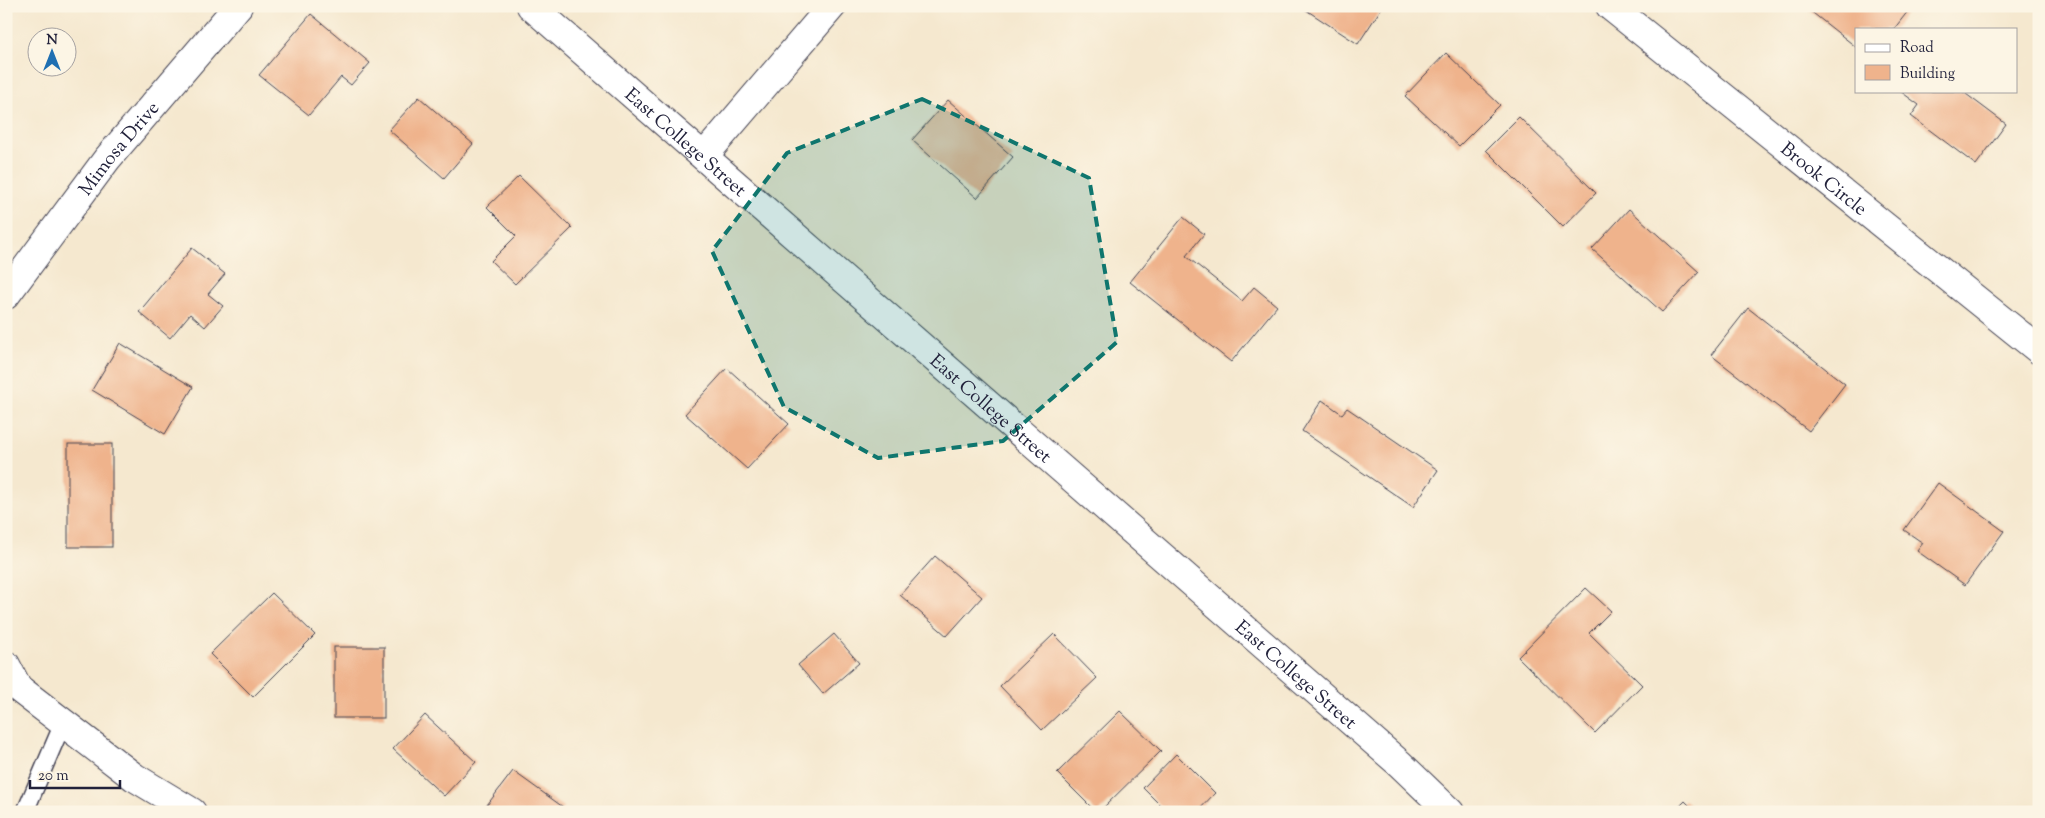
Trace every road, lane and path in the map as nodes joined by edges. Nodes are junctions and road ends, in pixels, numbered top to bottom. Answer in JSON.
{"nodes":[{"id":1,"x":238,"y":6,"type":"edge"},
{"id":2,"x":531,"y":6,"type":"edge"},
{"id":3,"x":832,"y":6,"type":"edge"},
{"id":4,"x":1610,"y":6,"type":"edge"},
{"id":5,"x":704,"y":156,"type":"junction"},
{"id":6,"x":6,"y":295,"type":"edge"},
{"id":7,"x":2039,"y":350,"type":"edge"},
{"id":8,"x":6,"y":665,"type":"edge"},
{"id":9,"x":63,"y":723,"type":"junction"},
{"id":10,"x":25,"y":812,"type":"edge"},
{"id":11,"x":192,"y":812,"type":"edge"},
{"id":12,"x":1450,"y":812,"type":"edge"}],
"edges":[{"from":1,"to":6,"type":"street","name":"Mimosa Drive"},
{"from":2,"to":5,"type":"street","name":"East College Street"},
{"from":3,"to":5,"type":"street"},
{"from":4,"to":7,"type":"street","name":"Brook Circle"},
{"from":5,"to":12,"type":"street","name":"East College Street"},
{"from":8,"to":9,"type":"street"},
{"from":9,"to":10,"type":"lane"},
{"from":9,"to":11,"type":"street"}]}
